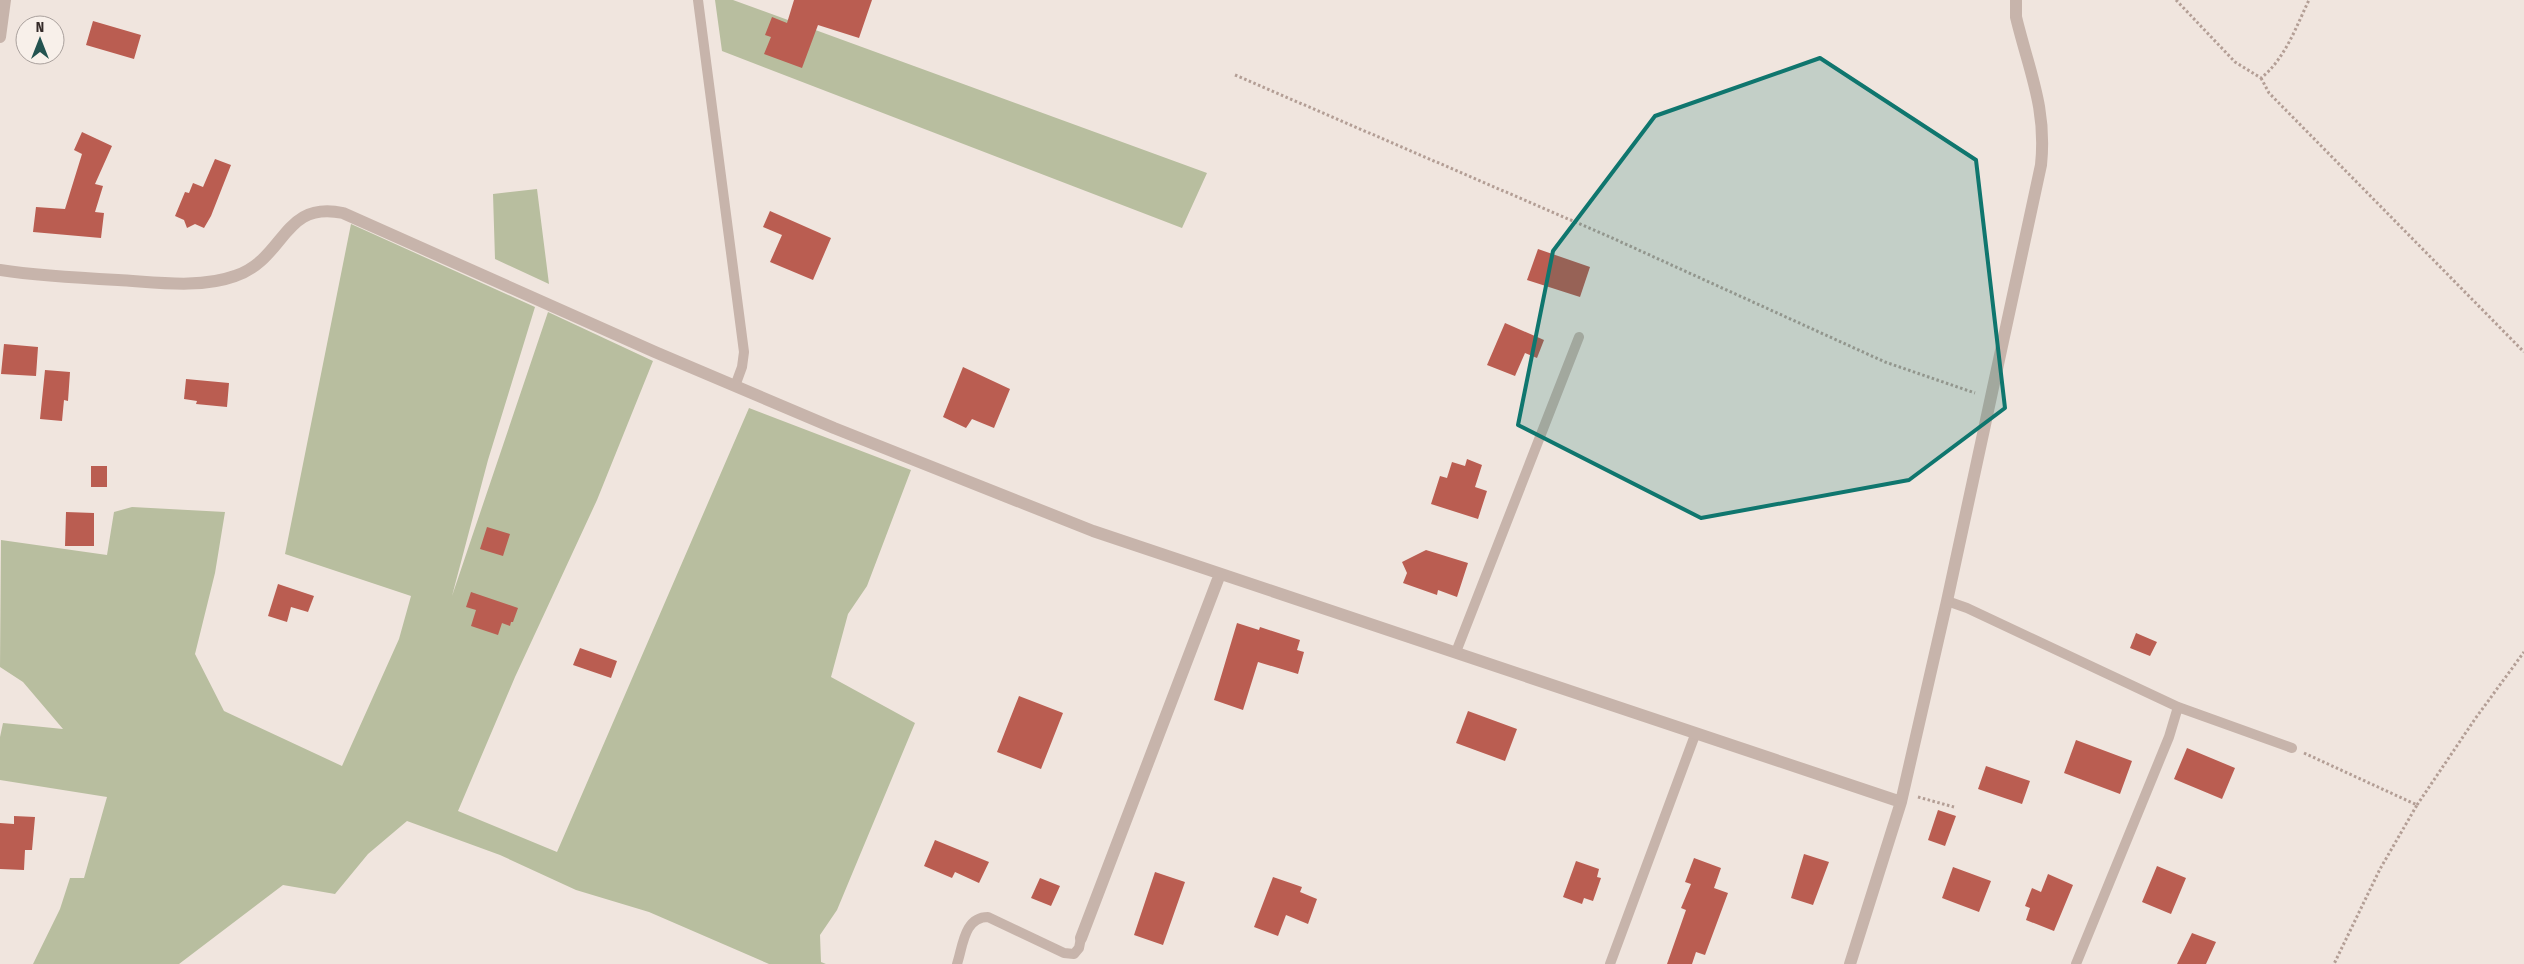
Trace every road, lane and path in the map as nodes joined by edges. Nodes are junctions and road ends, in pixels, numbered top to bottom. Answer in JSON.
{"nodes":[{"id":1,"x":5,"y":0,"type":"edge"},
{"id":2,"x":698,"y":0,"type":"edge"},
{"id":3,"x":2016,"y":0,"type":"edge"},
{"id":4,"x":2176,"y":0,"type":"edge"},
{"id":5,"x":2309,"y":0,"type":"edge"},
{"id":6,"x":0,"y":36,"type":"edge"},
{"id":7,"x":1235,"y":75,"type":"dead end"},
{"id":8,"x":2261,"y":78,"type":"junction"},
{"id":9,"x":0,"y":270,"type":"edge"},
{"id":10,"x":1579,"y":337,"type":"dead end"},
{"id":11,"x":2524,"y":352,"type":"edge"},
{"id":12,"x":734,"y":386,"type":"junction"},
{"id":13,"x":1990,"y":398,"type":"junction"},
{"id":14,"x":1220,"y":574,"type":"junction"},
{"id":15,"x":1947,"y":601,"type":"junction"},
{"id":16,"x":1456,"y":652,"type":"junction"},
{"id":17,"x":2524,"y":652,"type":"edge"},
{"id":18,"x":2178,"y":707,"type":"junction"},
{"id":19,"x":1695,"y":735,"type":"junction"},
{"id":20,"x":2292,"y":748,"type":"joint"},
{"id":21,"x":1902,"y":797,"type":"junction"},
{"id":22,"x":2417,"y":805,"type":"junction"},
{"id":23,"x":1954,"y":807,"type":"dead end"},
{"id":24,"x":1081,"y":938,"type":"joint"},
{"id":25,"x":957,"y":964,"type":"edge"},
{"id":26,"x":1610,"y":964,"type":"edge"},
{"id":27,"x":1850,"y":964,"type":"edge"},
{"id":28,"x":2076,"y":964,"type":"edge"},
{"id":29,"x":2334,"y":964,"type":"edge"}],
"edges":[{"from":1,"to":6,"type":"street"},
{"from":2,"to":12,"type":"lane"},
{"from":3,"to":13,"type":"street"},
{"from":4,"to":8,"type":"path"},
{"from":5,"to":8,"type":"path"},
{"from":7,"to":13,"type":"path"},
{"from":8,"to":11,"type":"path"},
{"from":9,"to":12,"type":"street"},
{"from":10,"to":16,"type":"lane"},
{"from":12,"to":14,"type":"street"},
{"from":13,"to":15,"type":"street"},
{"from":14,"to":16,"type":"street"},
{"from":14,"to":24,"type":"street"},
{"from":15,"to":18,"type":"lane"},
{"from":15,"to":21,"type":"street"},
{"from":16,"to":19,"type":"street"},
{"from":17,"to":22,"type":"path"},
{"from":18,"to":20,"type":"lane"},
{"from":18,"to":28,"type":"lane"},
{"from":19,"to":21,"type":"street"},
{"from":19,"to":26,"type":"lane"},
{"from":20,"to":22,"type":"path"},
{"from":21,"to":23,"type":"path"},
{"from":21,"to":27,"type":"street"},
{"from":22,"to":29,"type":"path"},
{"from":24,"to":25,"type":"lane"}]}
